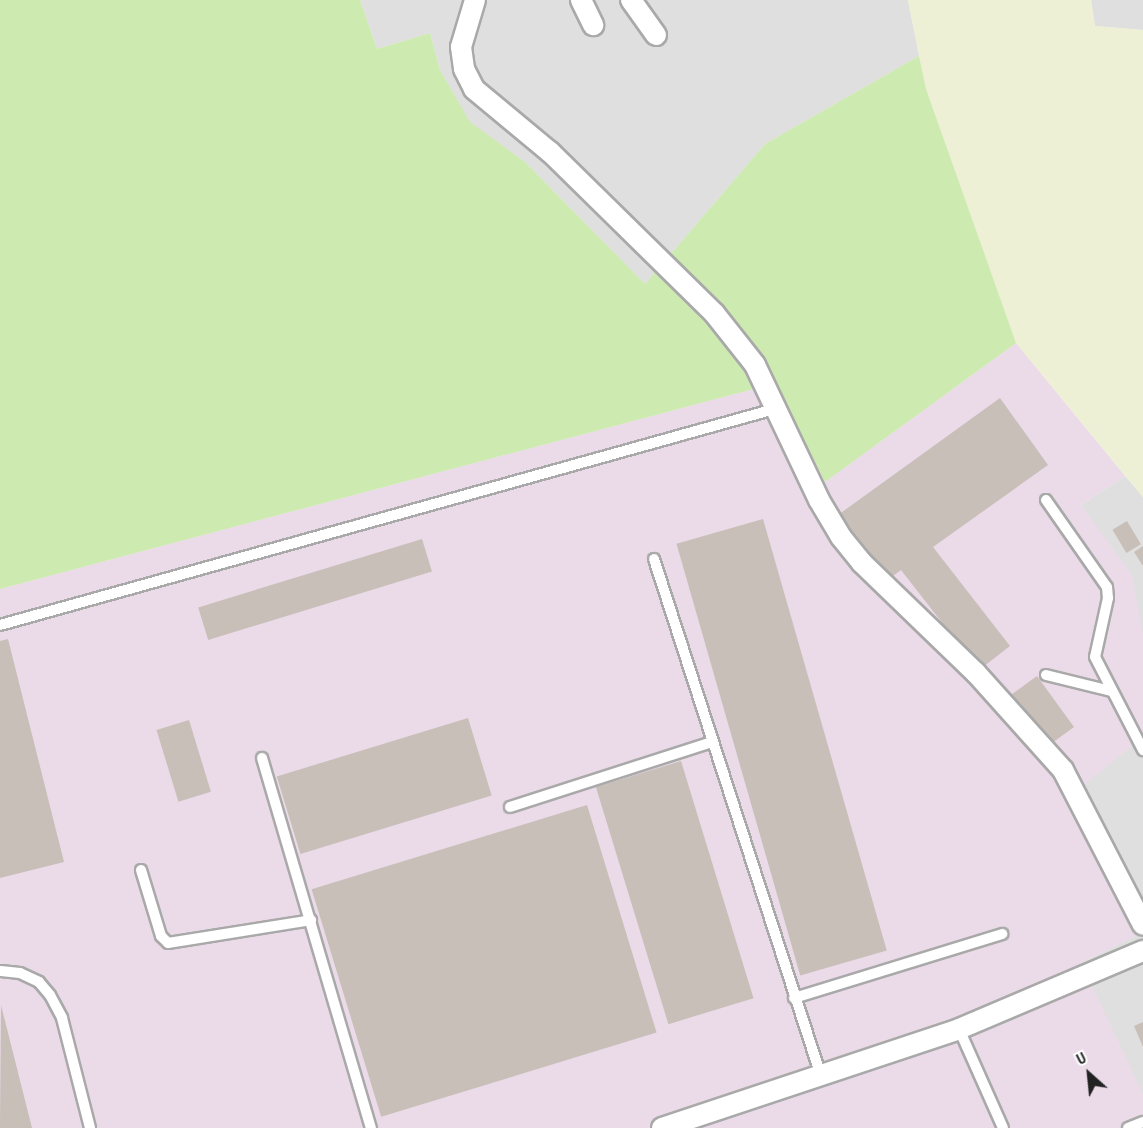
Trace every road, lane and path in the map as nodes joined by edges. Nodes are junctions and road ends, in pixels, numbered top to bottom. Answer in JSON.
{"nodes":[{"id":1,"x":475,"y":0,"type":"edge"},
{"id":2,"x":581,"y":0,"type":"edge"},
{"id":3,"x":631,"y":0,"type":"edge"},
{"id":4,"x":593,"y":25,"type":"dead end"},
{"id":5,"x":656,"y":35,"type":"dead end"},
{"id":6,"x":778,"y":408,"type":"junction"},
{"id":7,"x":1046,"y":500,"type":"dead end"},
{"id":8,"x":654,"y":559,"type":"dead end"},
{"id":9,"x":0,"y":626,"type":"edge"},
{"id":10,"x":1046,"y":675,"type":"dead end"},
{"id":11,"x":1111,"y":692,"type":"junction"},
{"id":12,"x":713,"y":742,"type":"junction"},
{"id":13,"x":1143,"y":750,"type":"edge"},
{"id":14,"x":262,"y":758,"type":"dead end"},
{"id":15,"x":510,"y":807,"type":"dead end"},
{"id":16,"x":141,"y":870,"type":"dead end"},
{"id":17,"x":311,"y":920,"type":"junction"},
{"id":18,"x":1143,"y":925,"type":"edge"},
{"id":19,"x":1002,"y":934,"type":"dead end"},
{"id":20,"x":1143,"y":951,"type":"edge"},
{"id":21,"x":0,"y":971,"type":"edge"},
{"id":22,"x":794,"y":998,"type":"junction"},
{"id":23,"x":959,"y":1029,"type":"junction"},
{"id":24,"x":821,"y":1076,"type":"junction"},
{"id":25,"x":1143,"y":1122,"type":"edge"},
{"id":26,"x":90,"y":1128,"type":"edge"},
{"id":27,"x":371,"y":1128,"type":"edge"},
{"id":28,"x":662,"y":1128,"type":"edge"},
{"id":29,"x":1003,"y":1128,"type":"edge"},
{"id":30,"x":1128,"y":1128,"type":"edge"}],
"edges":[{"from":1,"to":6,"type":"street"},
{"from":2,"to":4,"type":"street"},
{"from":3,"to":5,"type":"street"},
{"from":6,"to":9,"type":"lane"},
{"from":6,"to":18,"type":"street"},
{"from":7,"to":11,"type":"lane"},
{"from":8,"to":12,"type":"lane"},
{"from":10,"to":11,"type":"lane"},
{"from":11,"to":13,"type":"lane"},
{"from":12,"to":15,"type":"lane"},
{"from":12,"to":22,"type":"lane"},
{"from":14,"to":17,"type":"lane"},
{"from":16,"to":17,"type":"lane"},
{"from":17,"to":27,"type":"lane"},
{"from":19,"to":22,"type":"lane"},
{"from":20,"to":23,"type":"street"},
{"from":21,"to":26,"type":"lane"},
{"from":22,"to":24,"type":"lane"},
{"from":23,"to":24,"type":"street"},
{"from":23,"to":29,"type":"lane"},
{"from":24,"to":28,"type":"street"},
{"from":25,"to":30,"type":"lane"}]}
